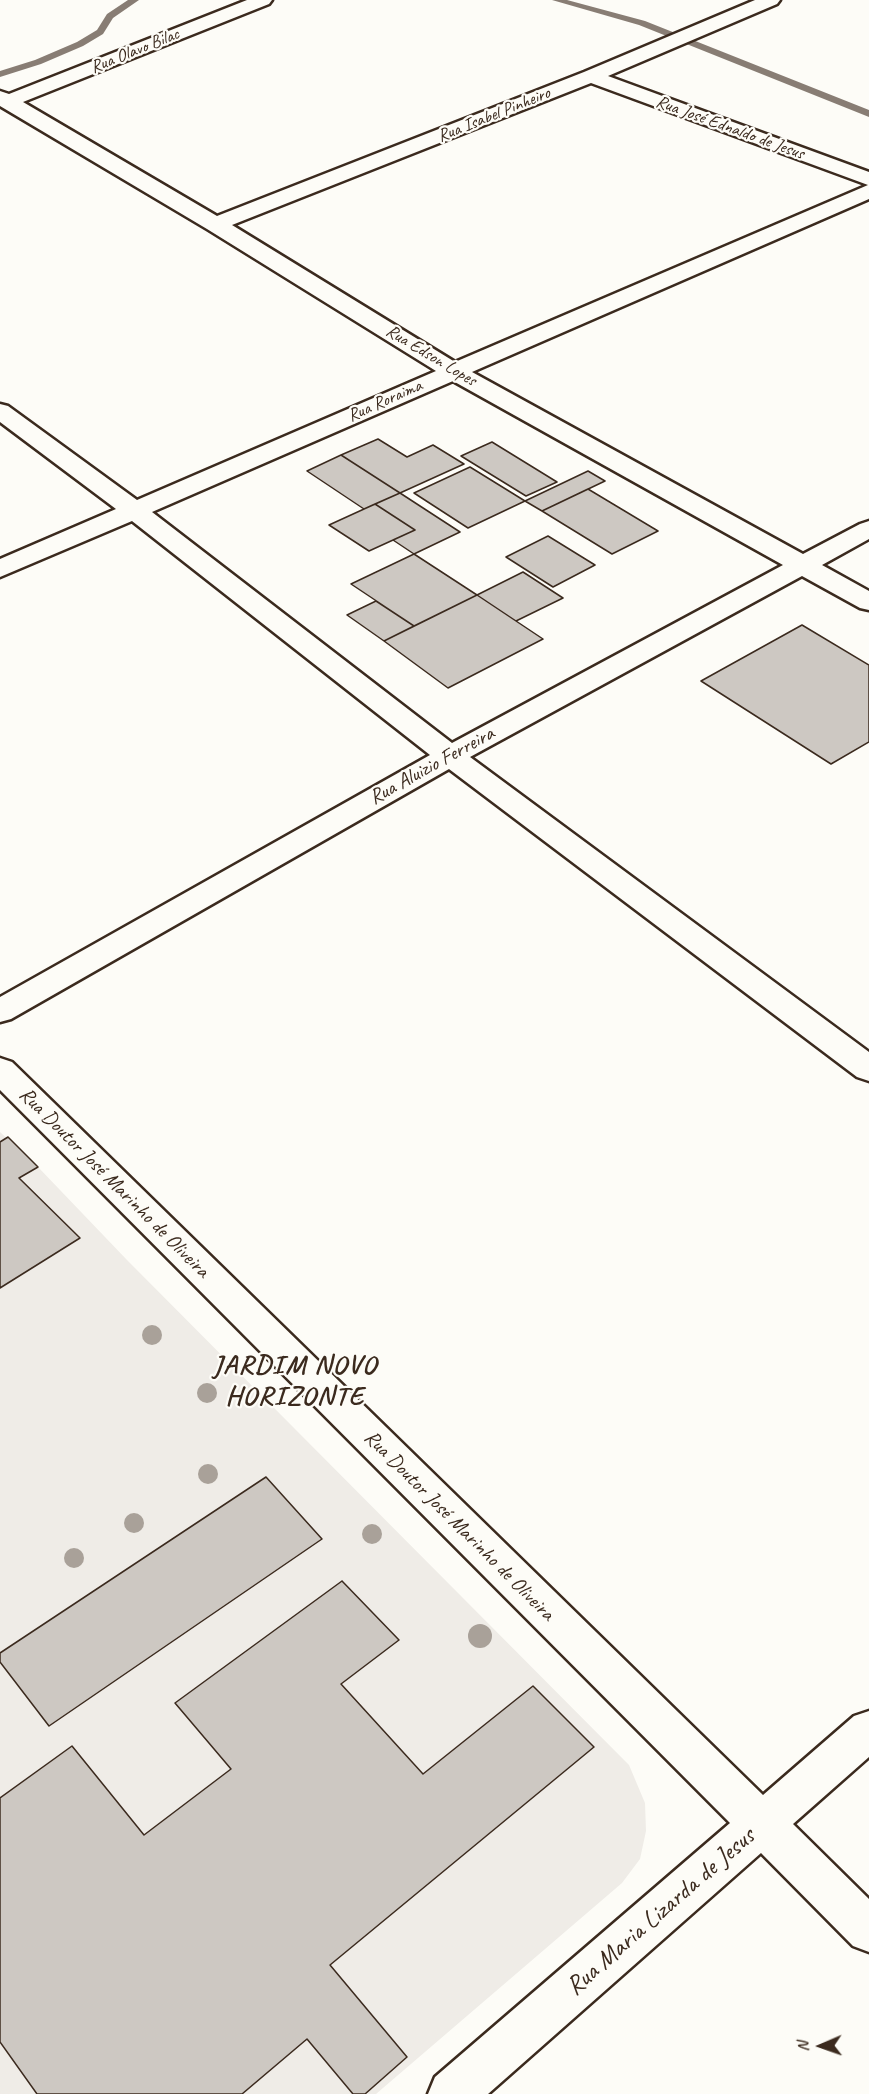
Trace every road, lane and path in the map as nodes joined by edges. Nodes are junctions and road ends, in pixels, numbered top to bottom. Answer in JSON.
{"nodes":[{"id":1,"x":263,"y":0,"type":"edge"},
{"id":2,"x":771,"y":0,"type":"edge"},
{"id":3,"x":591,"y":76,"type":"junction"},
{"id":4,"x":4,"y":100,"type":"edge"},
{"id":5,"x":869,"y":179,"type":"edge"},
{"id":6,"x":869,"y":190,"type":"edge"},
{"id":7,"x":215,"y":224,"type":"junction"},
{"id":8,"x":453,"y":371,"type":"junction"},
{"id":9,"x":0,"y":411,"type":"edge"},
{"id":10,"x":134,"y":510,"type":"junction"},
{"id":11,"x":869,"y":529,"type":"edge"},
{"id":12,"x":805,"y":564,"type":"junction"},
{"id":13,"x":0,"y":569,"type":"edge"},
{"id":14,"x":869,"y":602,"type":"edge"},
{"id":15,"x":450,"y":756,"type":"junction"},
{"id":16,"x":0,"y":1011,"type":"edge"},
{"id":17,"x":869,"y":1069,"type":"edge"},
{"id":18,"x":0,"y":1070,"type":"edge"},
{"id":19,"x":869,"y":1730,"type":"edge"},
{"id":20,"x":760,"y":1825,"type":"junction"},
{"id":21,"x":869,"y":1930,"type":"edge"},
{"id":22,"x":452,"y":2094,"type":"edge"}],
"edges":[{"from":1,"to":4,"type":"street","name":"Rua Olavo Bilac"},
{"from":2,"to":3,"type":"street","name":"Rua Isabel Pinheiro"},
{"from":3,"to":5,"type":"street","name":"Rua José Ednaldo de Jesus"},
{"from":3,"to":7,"type":"street","name":"Rua Isabel Pinheiro"},
{"from":4,"to":7,"type":"street","name":"Rua Edson Lopes"},
{"from":6,"to":8,"type":"street","name":"Rua Roraima"},
{"from":7,"to":8,"type":"street","name":"Rua Edson Lopes"},
{"from":8,"to":10,"type":"street","name":"Rua Roraima"},
{"from":8,"to":12,"type":"street","name":"Rua Edson Lopes"},
{"from":9,"to":10,"type":"street"},
{"from":10,"to":13,"type":"street","name":"Rua Roraima"},
{"from":10,"to":15,"type":"street"},
{"from":11,"to":12,"type":"street","name":"Rua Aluizio Ferreira"},
{"from":12,"to":14,"type":"street","name":"Rua Edson Lopes"},
{"from":12,"to":15,"type":"street","name":"Rua Aluizio Ferreira"},
{"from":15,"to":16,"type":"street","name":"Rua Aluizio Ferreira"},
{"from":15,"to":17,"type":"street"},
{"from":18,"to":20,"type":"street","name":"Rua Doutor José Marinho de Oliveira"},
{"from":19,"to":20,"type":"street","name":"Rua Maria Lizarda de Jesus"},
{"from":20,"to":21,"type":"street","name":"Rua Doutor José Marinho de Oliveira"},
{"from":20,"to":22,"type":"street","name":"Rua Maria Lizarda de Jesus"}]}
